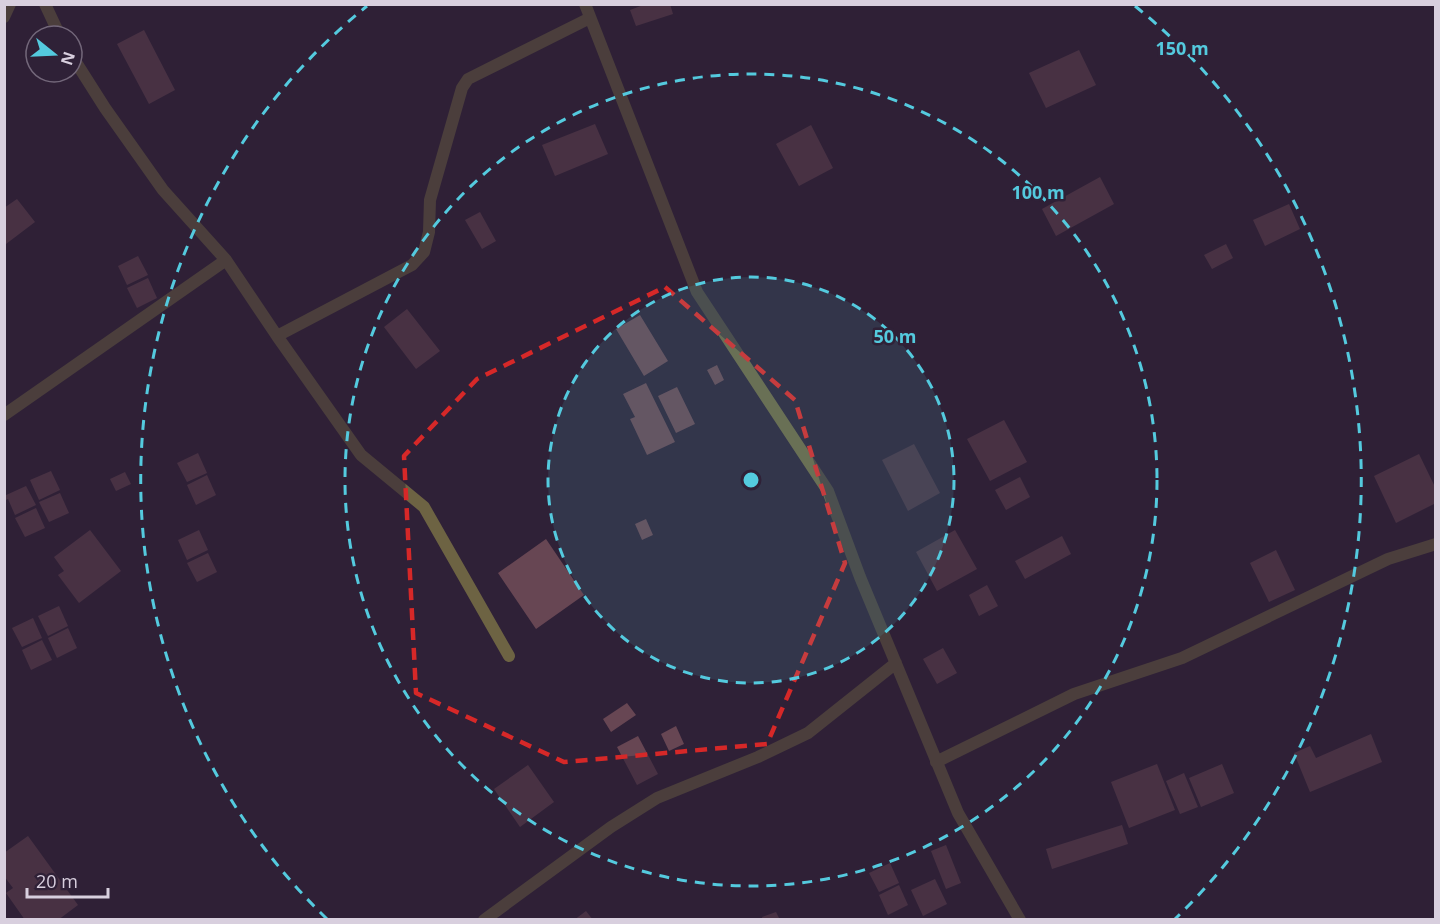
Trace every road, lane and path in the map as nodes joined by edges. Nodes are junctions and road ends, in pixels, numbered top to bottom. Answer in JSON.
{"nodes":[{"id":1,"x":10,"y":4,"type":"edge"},
{"id":2,"x":45,"y":4,"type":"edge"},
{"id":3,"x":585,"y":4,"type":"edge"},
{"id":4,"x":4,"y":17,"type":"edge"},
{"id":5,"x":590,"y":18,"type":"junction"},
{"id":6,"x":54,"y":24,"type":"edge"},
{"id":7,"x":84,"y":75,"type":"edge"},
{"id":8,"x":226,"y":260,"type":"junction"},
{"id":9,"x":277,"y":336,"type":"junction"},
{"id":10,"x":4,"y":415,"type":"edge"},
{"id":11,"x":1436,"y":544,"type":"edge"},
{"id":12,"x":509,"y":656,"type":"dead end"},
{"id":13,"x":896,"y":663,"type":"junction"},
{"id":14,"x":936,"y":762,"type":"junction"},
{"id":15,"x":484,"y":920,"type":"edge"},
{"id":16,"x":1020,"y":920,"type":"edge"}],
"edges":[{"from":1,"to":4,"type":"street"},
{"from":2,"to":6,"type":"street"},
{"from":3,"to":5,"type":"street"},
{"from":5,"to":9,"type":"street"},
{"from":5,"to":13,"type":"street"},
{"from":7,"to":8,"type":"street"},
{"from":8,"to":9,"type":"street"},
{"from":8,"to":10,"type":"street"},
{"from":9,"to":12,"type":"street"},
{"from":11,"to":14,"type":"street"},
{"from":13,"to":14,"type":"street"},
{"from":13,"to":15,"type":"street"},
{"from":14,"to":16,"type":"street"}]}
